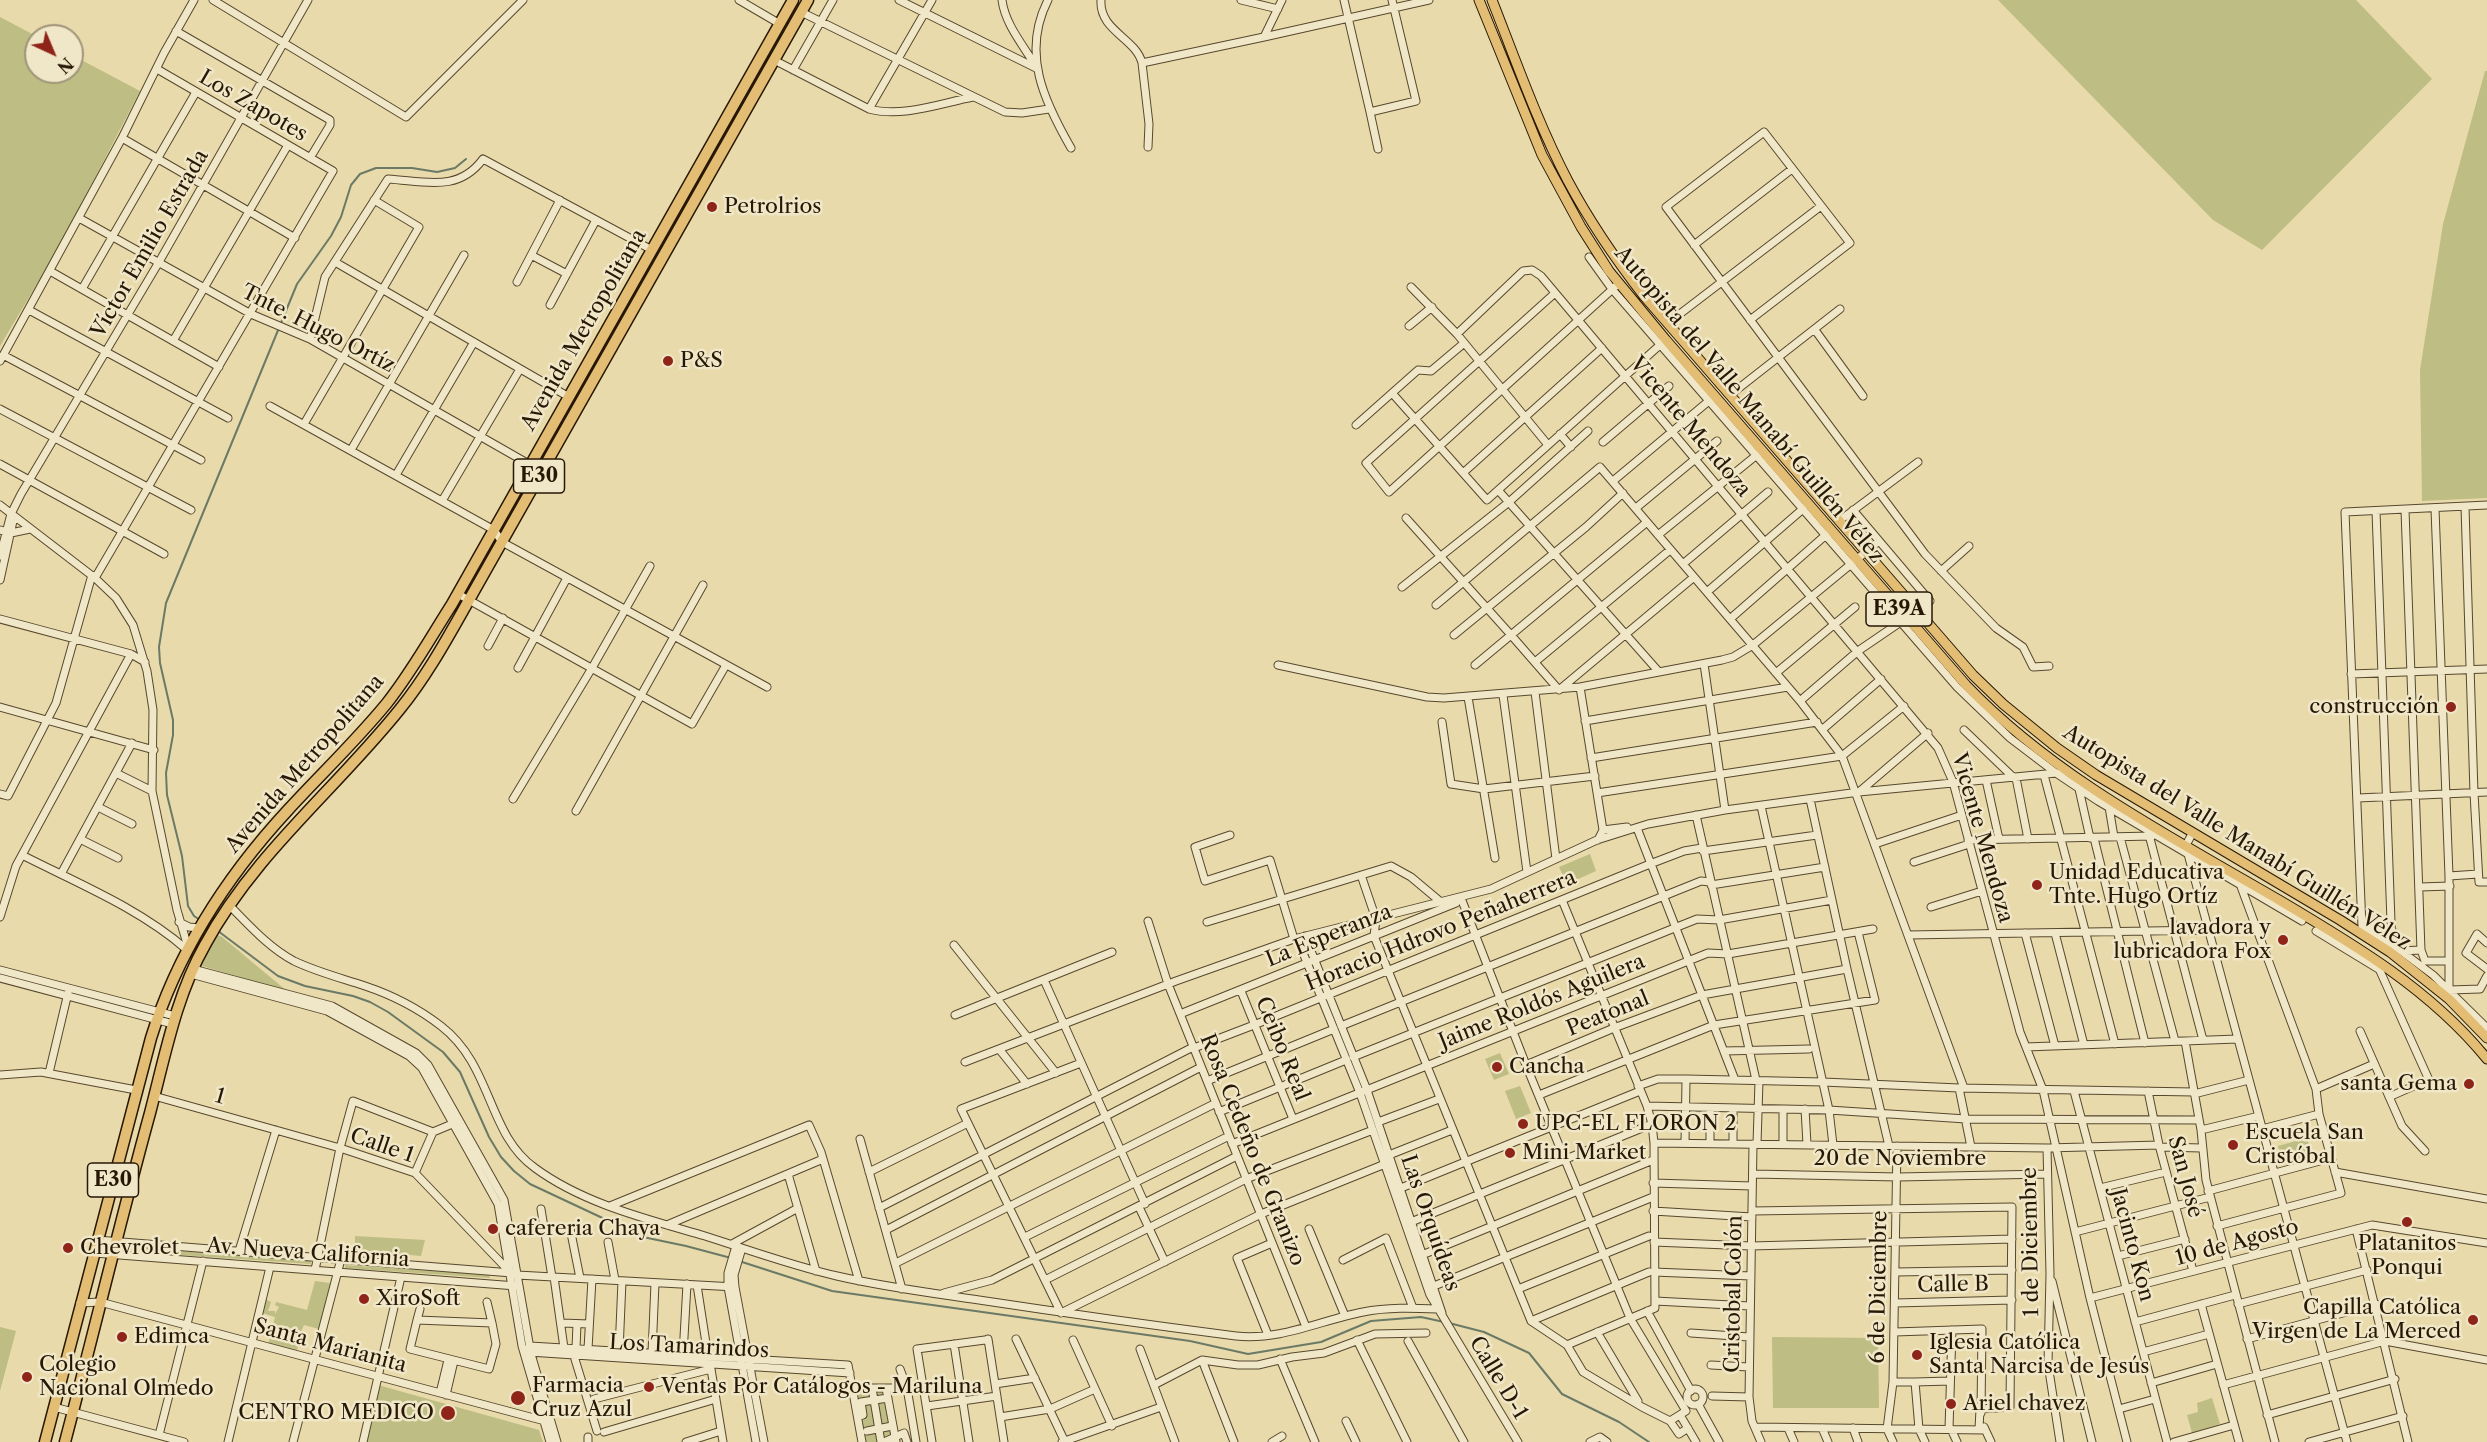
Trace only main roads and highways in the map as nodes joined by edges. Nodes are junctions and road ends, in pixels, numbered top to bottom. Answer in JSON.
{"nodes":[{"id":1,"x":793,"y":0,"type":"edge"},
{"id":2,"x":808,"y":0,"type":"edge"},
{"id":3,"x":1479,"y":0,"type":"edge"},
{"id":4,"x":1492,"y":0,"type":"edge"},
{"id":5,"x":723,"y":125,"type":"junction"},
{"id":6,"x":732,"y":135,"type":"junction"},
{"id":7,"x":339,"y":757,"type":"junction"},
{"id":8,"x":348,"y":766,"type":"junction"},
{"id":9,"x":2487,"y":1038,"type":"edge"},
{"id":10,"x":2487,"y":1059,"type":"edge"},
{"id":11,"x":45,"y":1442,"type":"edge"},
{"id":12,"x":65,"y":1442,"type":"edge"}],
"edges":[{"from":1,"to":5,"type":"highway","name":"Avenida Metropolitana","number":"E30"},
{"from":2,"to":6,"type":"highway","number":"E30"},
{"from":3,"to":10,"type":"main road","name":"Autopista del Valle Manabí Guillén Vélez","number":"E39A"},
{"from":4,"to":9,"type":"main road","name":"Autopista del Valle Manabí Guillén Vélez","number":"E39A"},
{"from":5,"to":6,"type":"highway"},
{"from":5,"to":7,"type":"highway","name":"Avenida Metropolitana","number":"E30"},
{"from":6,"to":8,"type":"highway","number":"E30"},
{"from":7,"to":8,"type":"highway"},
{"from":7,"to":11,"type":"highway","name":"Avenida Metropolitana","number":"E30"},
{"from":8,"to":12,"type":"highway","number":"E30"}]}
